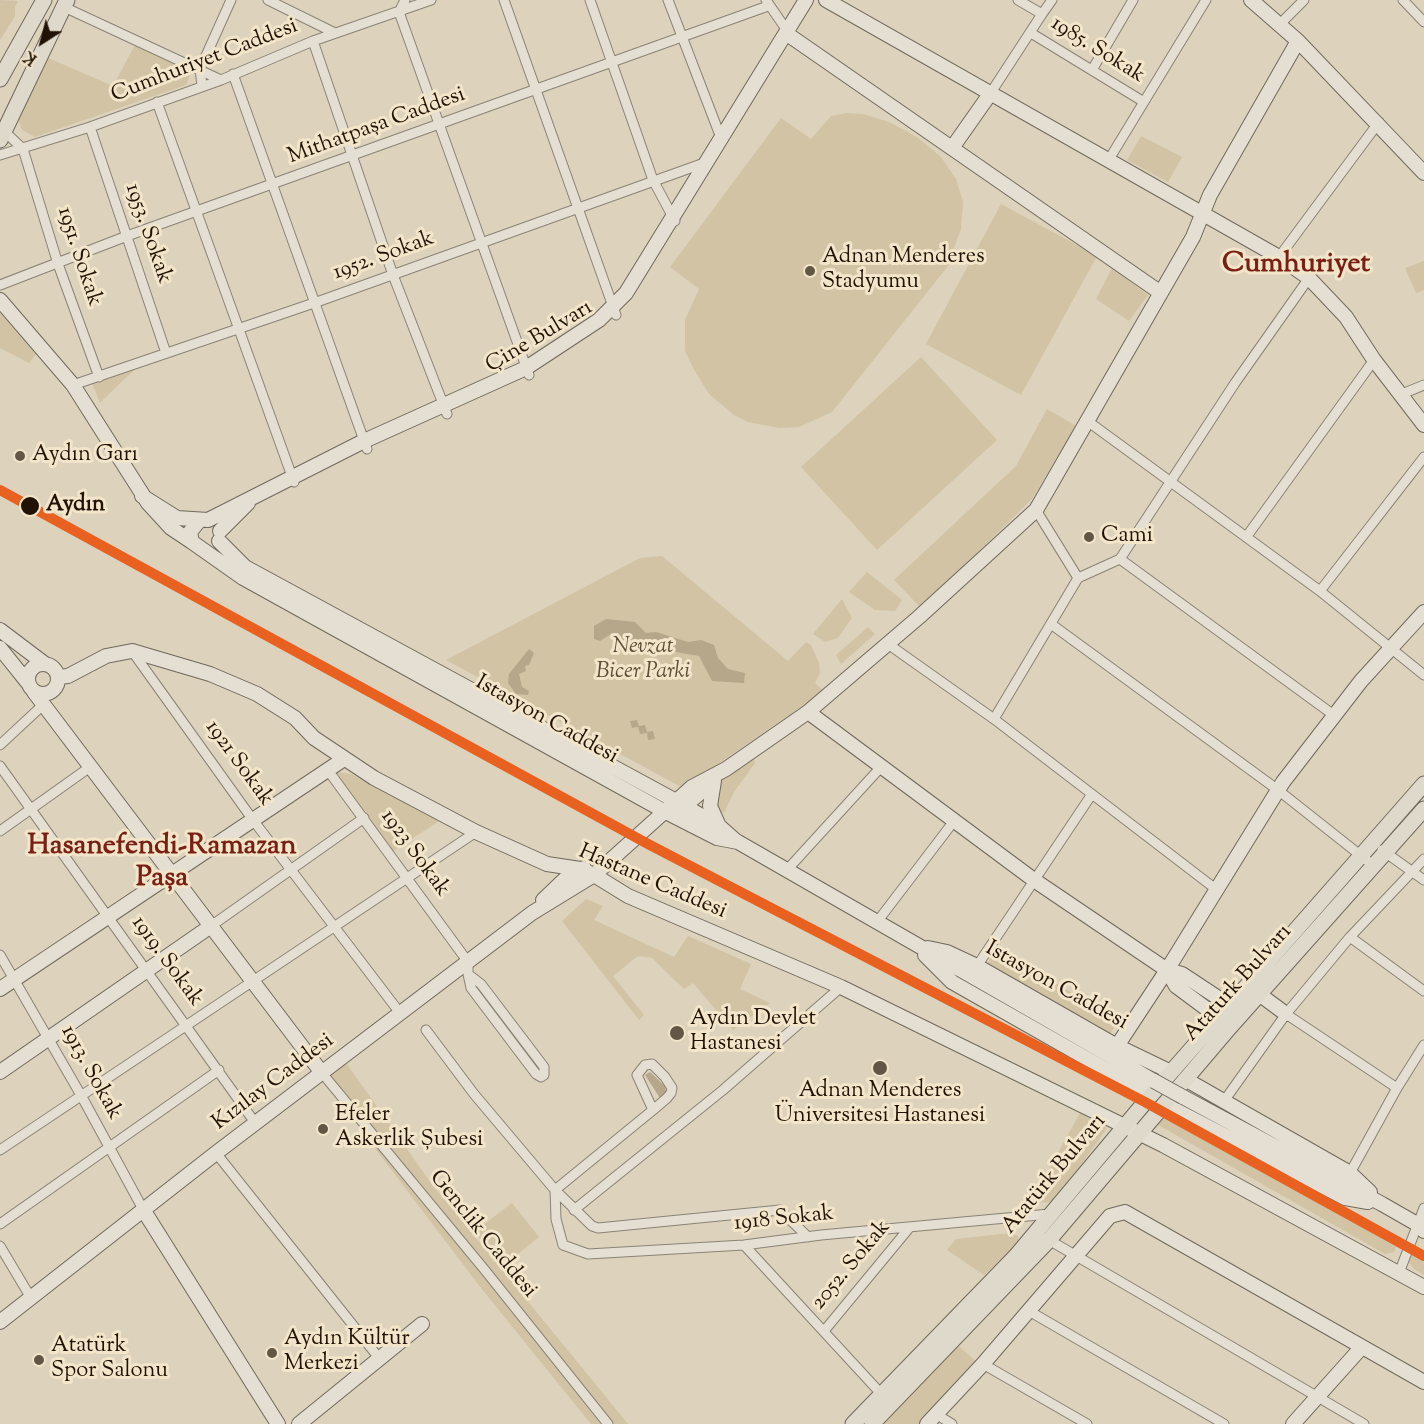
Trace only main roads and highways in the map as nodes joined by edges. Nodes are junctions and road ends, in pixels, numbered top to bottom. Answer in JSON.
{"nodes":[{"id":1,"x":44,"y":0,"type":"edge"},
{"id":2,"x":65,"y":3,"type":"edge"},
{"id":3,"x":0,"y":79,"type":"edge"},
{"id":4,"x":2,"y":133,"type":"edge"},
{"id":5,"x":1424,"y":784,"type":"edge"},
{"id":6,"x":1424,"y":808,"type":"edge"},
{"id":7,"x":1236,"y":1009,"type":"junction"},
{"id":8,"x":1178,"y":1075,"type":"joint"},
{"id":9,"x":1057,"y":1219,"type":"junction"},
{"id":10,"x":887,"y":1399,"type":"junction"},
{"id":11,"x":853,"y":1424,"type":"edge"},
{"id":12,"x":872,"y":1424,"type":"edge"}],
"edges":[{"from":1,"to":3,"type":"main road"},
{"from":2,"to":4,"type":"main road"},
{"from":5,"to":7,"type":"main road"},
{"from":6,"to":7,"type":"main road","name":"Ataturk Bulvarı"},
{"from":7,"to":8,"type":"main road","name":"Ataturk Bulvarı"},
{"from":8,"to":9,"type":"main road","name":"Atatürk Bulvarı"},
{"from":9,"to":10,"type":"main road","name":"Atatürk Bulvarı"},
{"from":9,"to":10,"type":"main road","name":"Atatürk Bulvarı"},
{"from":10,"to":11,"type":"main road","name":"Atatürk Bulvarı"},
{"from":10,"to":12,"type":"main road","name":"Atatürk Bulvarı"}]}
